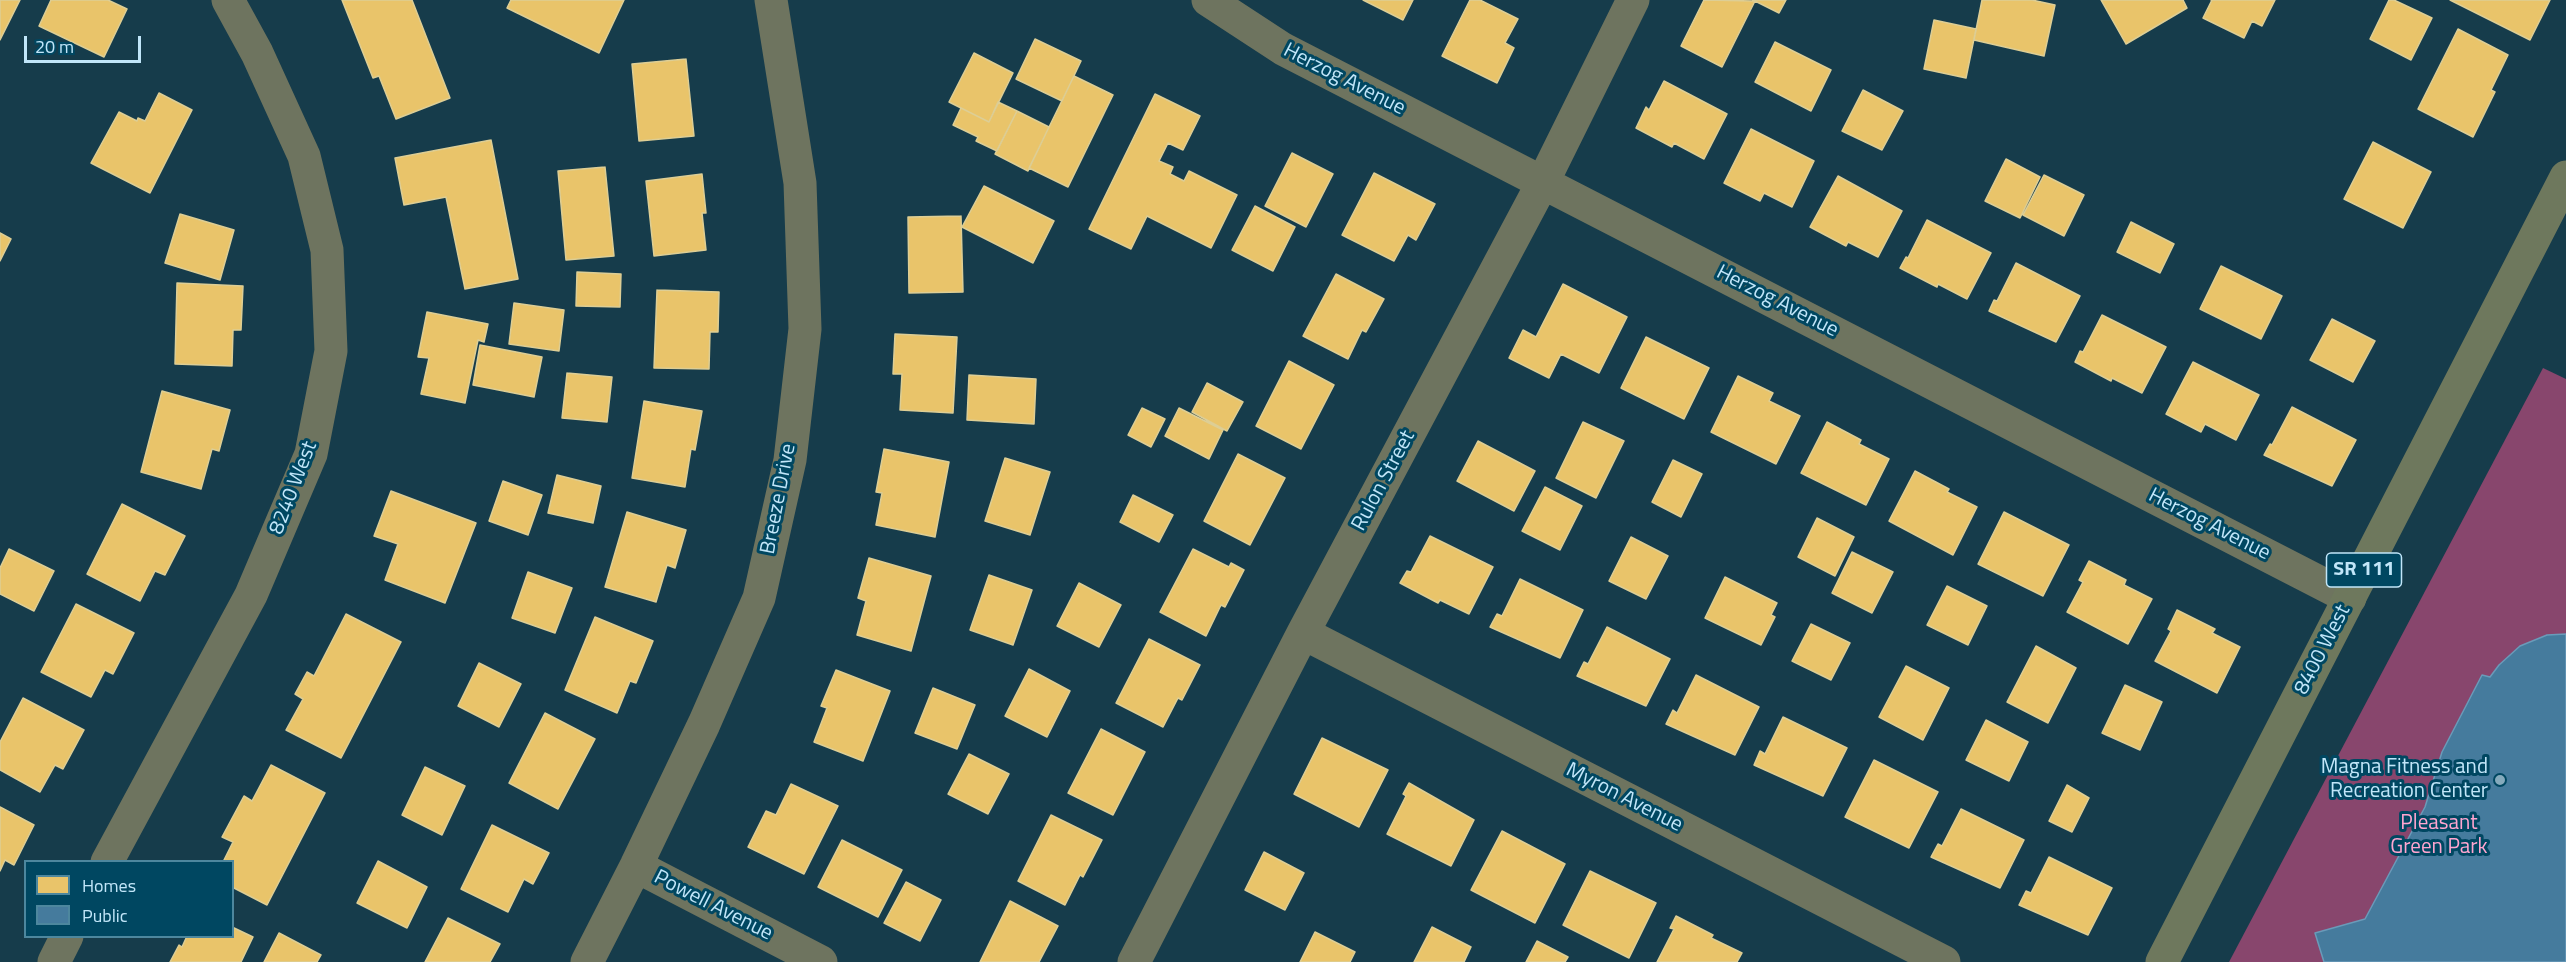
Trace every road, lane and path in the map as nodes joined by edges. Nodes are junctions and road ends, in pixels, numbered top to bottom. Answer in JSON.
{"nodes":[{"id":1,"x":228,"y":0,"type":"edge"},
{"id":2,"x":1208,"y":0,"type":"edge"},
{"id":3,"x":1633,"y":0,"type":"edge"},
{"id":4,"x":776,"y":1,"type":"edge"},
{"id":5,"x":2566,"y":177,"type":"edge"},
{"id":6,"x":1543,"y":182,"type":"junction"},
{"id":7,"x":2350,"y":597,"type":"junction"},
{"id":8,"x":1303,"y":633,"type":"junction"},
{"id":9,"x":108,"y":860,"type":"edge"},
{"id":10,"x":636,"y":866,"type":"junction"},
{"id":11,"x":66,"y":938,"type":"edge"},
{"id":12,"x":54,"y":962,"type":"edge"},
{"id":13,"x":587,"y":962,"type":"edge"},
{"id":14,"x":821,"y":962,"type":"edge"},
{"id":15,"x":1134,"y":962,"type":"edge"},
{"id":16,"x":1944,"y":962,"type":"edge"},
{"id":17,"x":2162,"y":962,"type":"edge"}],
"edges":[{"from":1,"to":9,"type":"street","name":"8240 West"},
{"from":2,"to":6,"type":"street","name":"Herzog Avenue"},
{"from":3,"to":6,"type":"street","name":"Rulon Street"},
{"from":4,"to":10,"type":"street","name":"Breeze Drive"},
{"from":5,"to":7,"type":"main road","name":"8400 West","number":"SR 111"},
{"from":6,"to":7,"type":"street","name":"Herzog Avenue"},
{"from":6,"to":8,"type":"street","name":"Rulon Street"},
{"from":7,"to":17,"type":"main road","name":"8400 West","number":"SR 111"},
{"from":8,"to":15,"type":"street","name":"Rulon Street"},
{"from":8,"to":16,"type":"street","name":"Myron Avenue"},
{"from":10,"to":13,"type":"street","name":"Breeze Drive"},
{"from":10,"to":14,"type":"street","name":"Powell Avenue"},
{"from":11,"to":12,"type":"street"}]}
